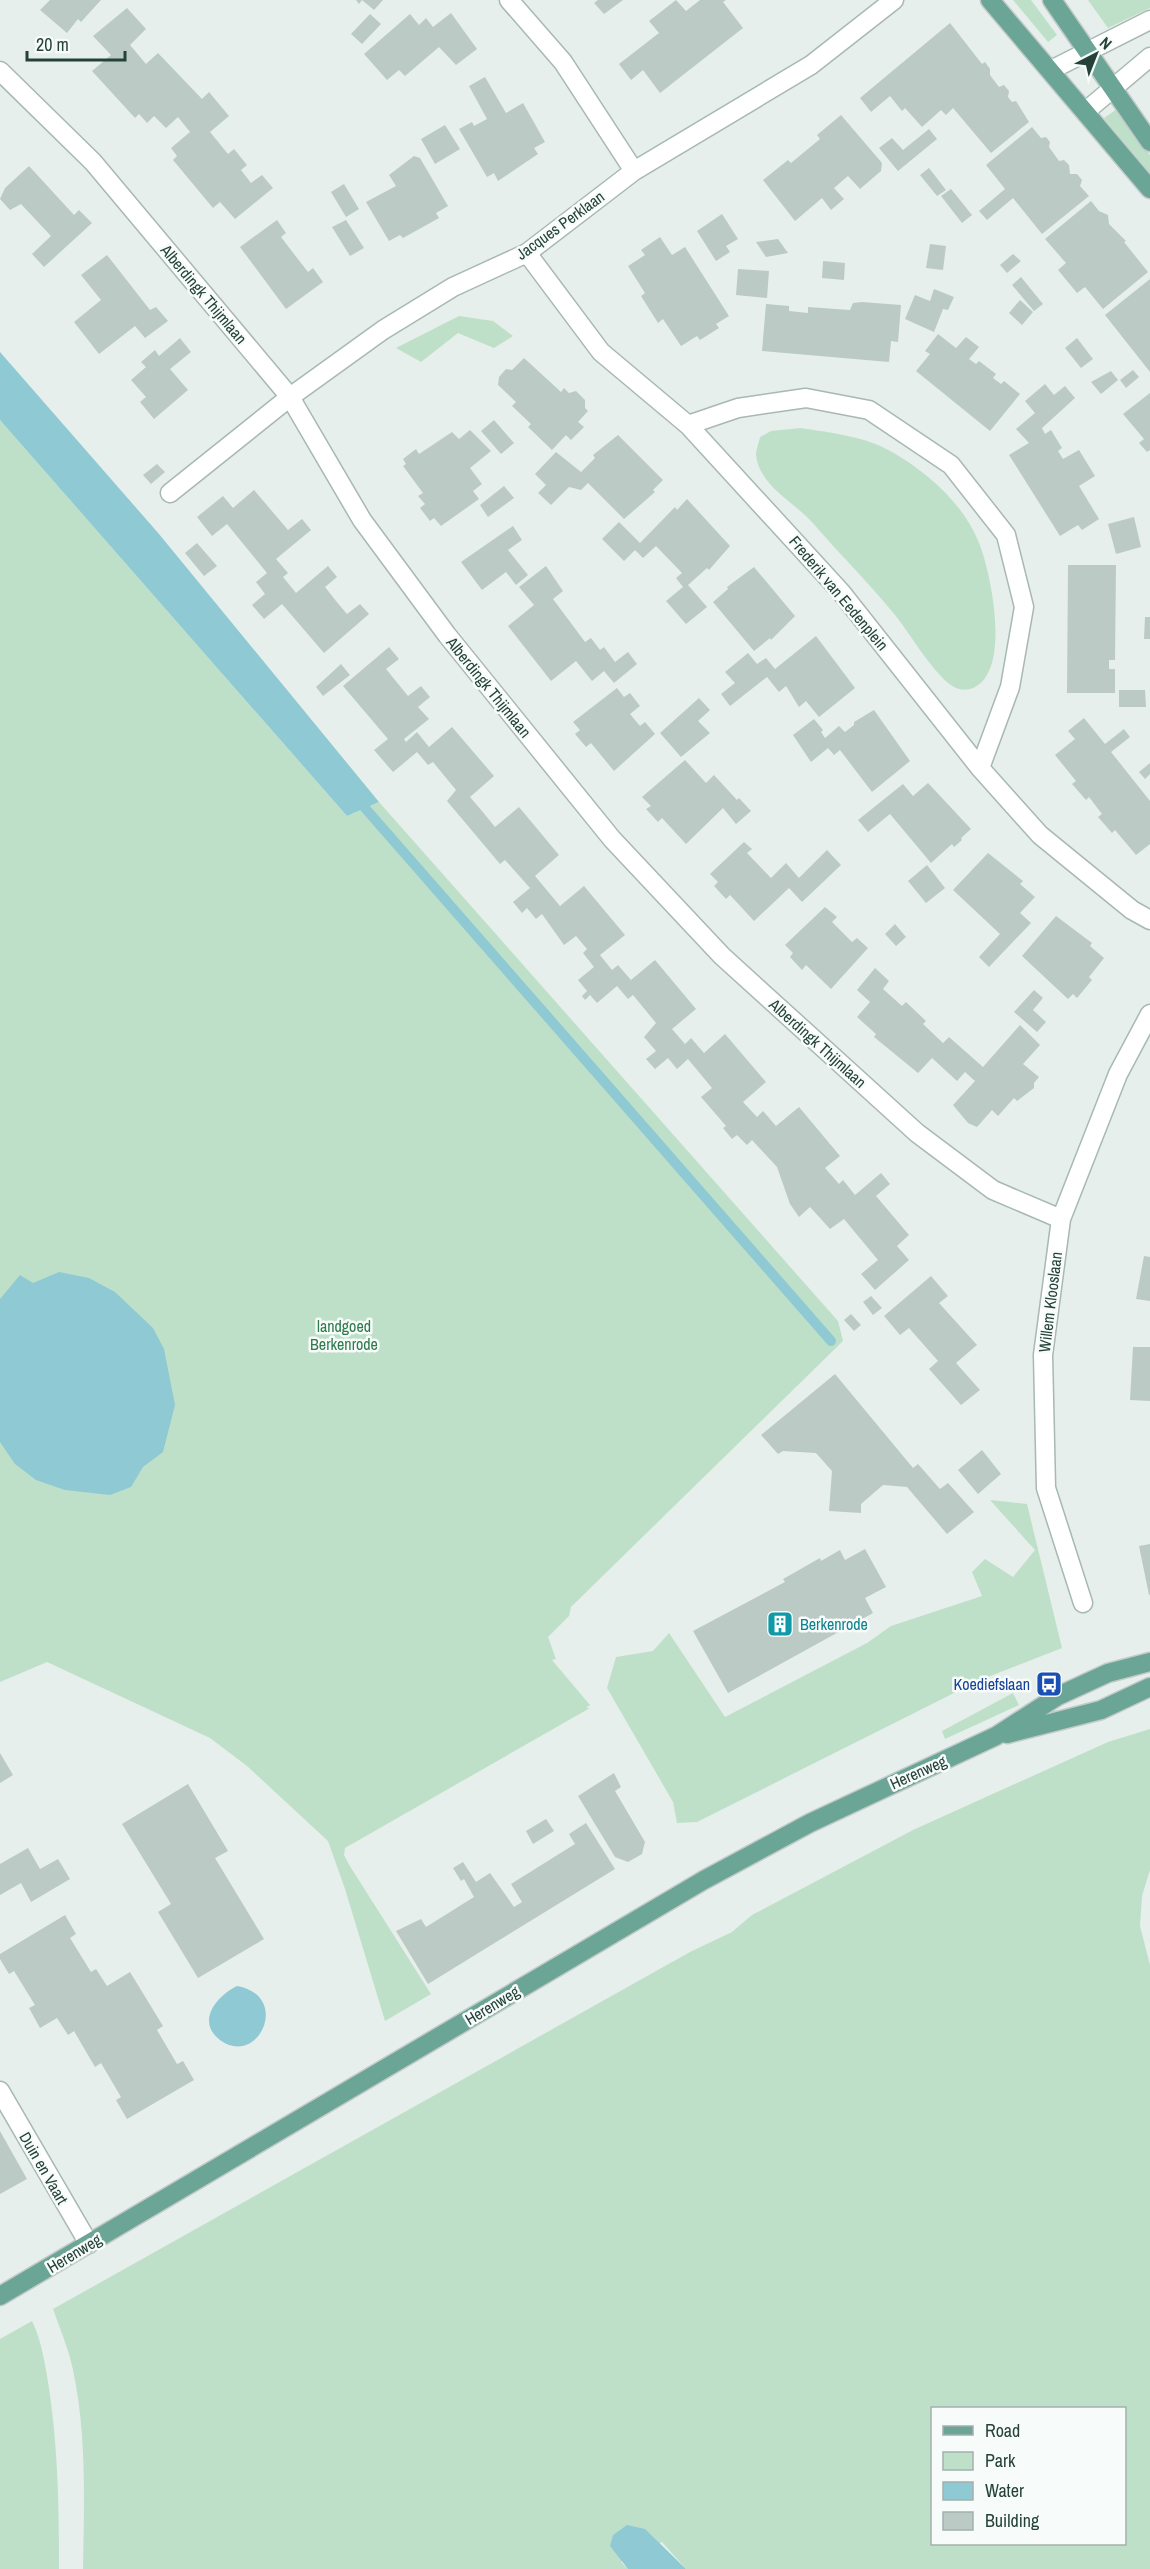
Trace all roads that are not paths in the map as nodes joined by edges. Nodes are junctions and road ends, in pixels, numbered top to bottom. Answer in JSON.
{"nodes":[{"id":1,"x":509,"y":0,"type":"edge"},
{"id":2,"x":894,"y":0,"type":"edge"},
{"id":3,"x":990,"y":0,"type":"edge"},
{"id":4,"x":1052,"y":0,"type":"edge"},
{"id":5,"x":1150,"y":20,"type":"edge"},
{"id":6,"x":1088,"y":52,"type":"junction"},
{"id":7,"x":1150,"y":57,"type":"edge"},
{"id":8,"x":0,"y":70,"type":"edge"},
{"id":9,"x":1051,"y":70,"type":"junction"},
{"id":10,"x":1113,"y":86,"type":"junction"},
{"id":11,"x":1086,"y":111,"type":"junction"},
{"id":12,"x":1150,"y":142,"type":"edge"},
{"id":13,"x":634,"y":171,"type":"junction"},
{"id":14,"x":1150,"y":189,"type":"edge"},
{"id":15,"x":527,"y":253,"type":"junction"},
{"id":16,"x":290,"y":397,"type":"junction"},
{"id":17,"x":688,"y":425,"type":"junction"},
{"id":18,"x":170,"y":493,"type":"dead end"},
{"id":19,"x":980,"y":768,"type":"junction"},
{"id":20,"x":1150,"y":920,"type":"edge"},
{"id":21,"x":1150,"y":1014,"type":"edge"},
{"id":22,"x":1061,"y":1219,"type":"junction"},
{"id":23,"x":1083,"y":1603,"type":"dead end"},
{"id":24,"x":1150,"y":1662,"type":"edge"},
{"id":25,"x":1150,"y":1687,"type":"edge"},
{"id":26,"x":996,"y":1736,"type":"junction"},
{"id":27,"x":0,"y":2091,"type":"edge"},
{"id":28,"x":89,"y":2244,"type":"junction"},
{"id":29,"x":0,"y":2296,"type":"edge"}],
"edges":[{"from":1,"to":13,"type":"street"},
{"from":2,"to":13,"type":"street","name":"Jacques Perklaan"},
{"from":3,"to":9,"type":"main road"},
{"from":4,"to":6,"type":"main road"},
{"from":5,"to":6,"type":"street"},
{"from":6,"to":9,"type":"street"},
{"from":6,"to":10,"type":"main road"},
{"from":7,"to":10,"type":"street"},
{"from":8,"to":16,"type":"street","name":"Alberdingk Thijmlaan"},
{"from":9,"to":11,"type":"main road"},
{"from":10,"to":11,"type":"street"},
{"from":10,"to":12,"type":"main road"},
{"from":11,"to":14,"type":"main road"},
{"from":13,"to":15,"type":"street","name":"Jacques Perklaan"},
{"from":15,"to":16,"type":"street","name":"Jacques Perklaan"},
{"from":15,"to":17,"type":"street","name":"Frederik van Eedenplein"},
{"from":16,"to":18,"type":"street","name":"Jacques Perklaan"},
{"from":16,"to":22,"type":"street","name":"Alberdingk Thijmlaan"},
{"from":17,"to":19,"type":"street","name":"Frederik van Eedenplein"},
{"from":17,"to":19,"type":"street"},
{"from":19,"to":20,"type":"street","name":"Frederik van Eedenplein"},
{"from":21,"to":22,"type":"street","name":"Willem Klooslaan"},
{"from":22,"to":23,"type":"street","name":"Willem Klooslaan"},
{"from":24,"to":26,"type":"main road","name":"Herenweg"},
{"from":25,"to":26,"type":"main road","name":"Herenweg"},
{"from":26,"to":28,"type":"main road","name":"Herenweg"},
{"from":27,"to":28,"type":"street","name":"Duin en Vaart"},
{"from":28,"to":29,"type":"main road","name":"Herenweg"}]}
